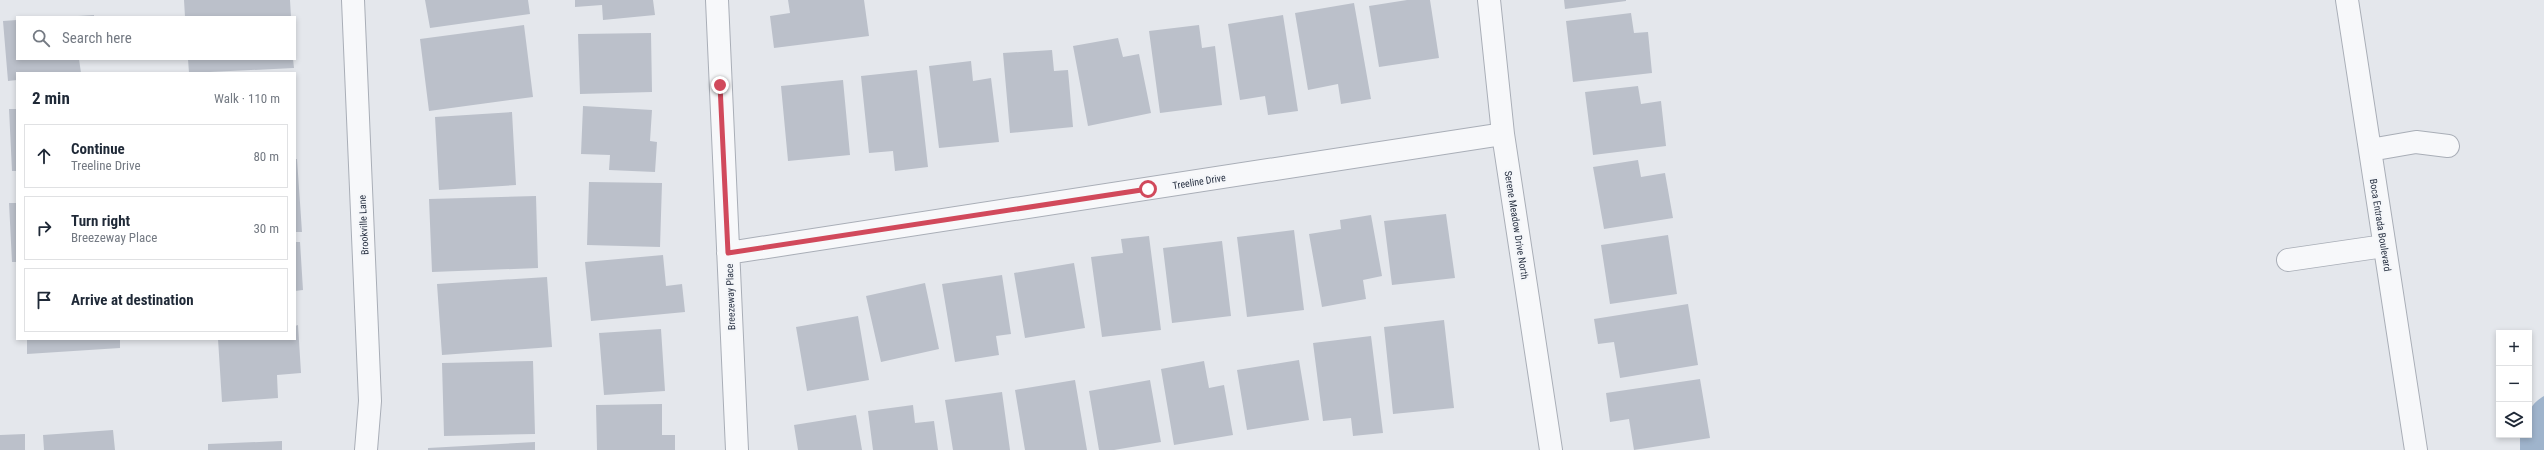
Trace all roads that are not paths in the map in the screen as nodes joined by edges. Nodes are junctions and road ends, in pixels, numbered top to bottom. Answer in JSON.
{"nodes":[{"id":1,"x":353,"y":0,"type":"edge"},
{"id":2,"x":717,"y":0,"type":"edge"},
{"id":3,"x":1489,"y":0,"type":"edge"},
{"id":4,"x":2347,"y":0,"type":"edge"},
{"id":5,"x":1503,"y":134,"type":"junction"},
{"id":6,"x":2448,"y":146,"type":"dead end"},
{"id":7,"x":2370,"y":150,"type":"junction"},
{"id":8,"x":2384,"y":246,"type":"junction"},
{"id":9,"x":728,"y":253,"type":"junction"},
{"id":10,"x":2288,"y":260,"type":"dead end"},
{"id":11,"x":366,"y":450,"type":"edge"},
{"id":12,"x":737,"y":450,"type":"edge"},
{"id":13,"x":1551,"y":450,"type":"edge"},
{"id":14,"x":2416,"y":450,"type":"edge"}],
"edges":[{"from":1,"to":11,"type":"street","name":"Brookville Lane"},
{"from":2,"to":9,"type":"street","name":"Breezeway Place"},
{"from":3,"to":5,"type":"street","name":"Serene Meadow Drive North"},
{"from":4,"to":7,"type":"street","name":"Boca Entrada Boulevard"},
{"from":5,"to":9,"type":"street","name":"Treeline Drive"},
{"from":5,"to":13,"type":"street","name":"Serene Meadow Drive North"},
{"from":6,"to":7,"type":"street"},
{"from":7,"to":8,"type":"street","name":"Boca Entrada Boulevard"},
{"from":8,"to":10,"type":"street"},
{"from":8,"to":14,"type":"street","name":"Boca Entrada Boulevard"},
{"from":9,"to":12,"type":"street","name":"Breezeway Place"}]}
